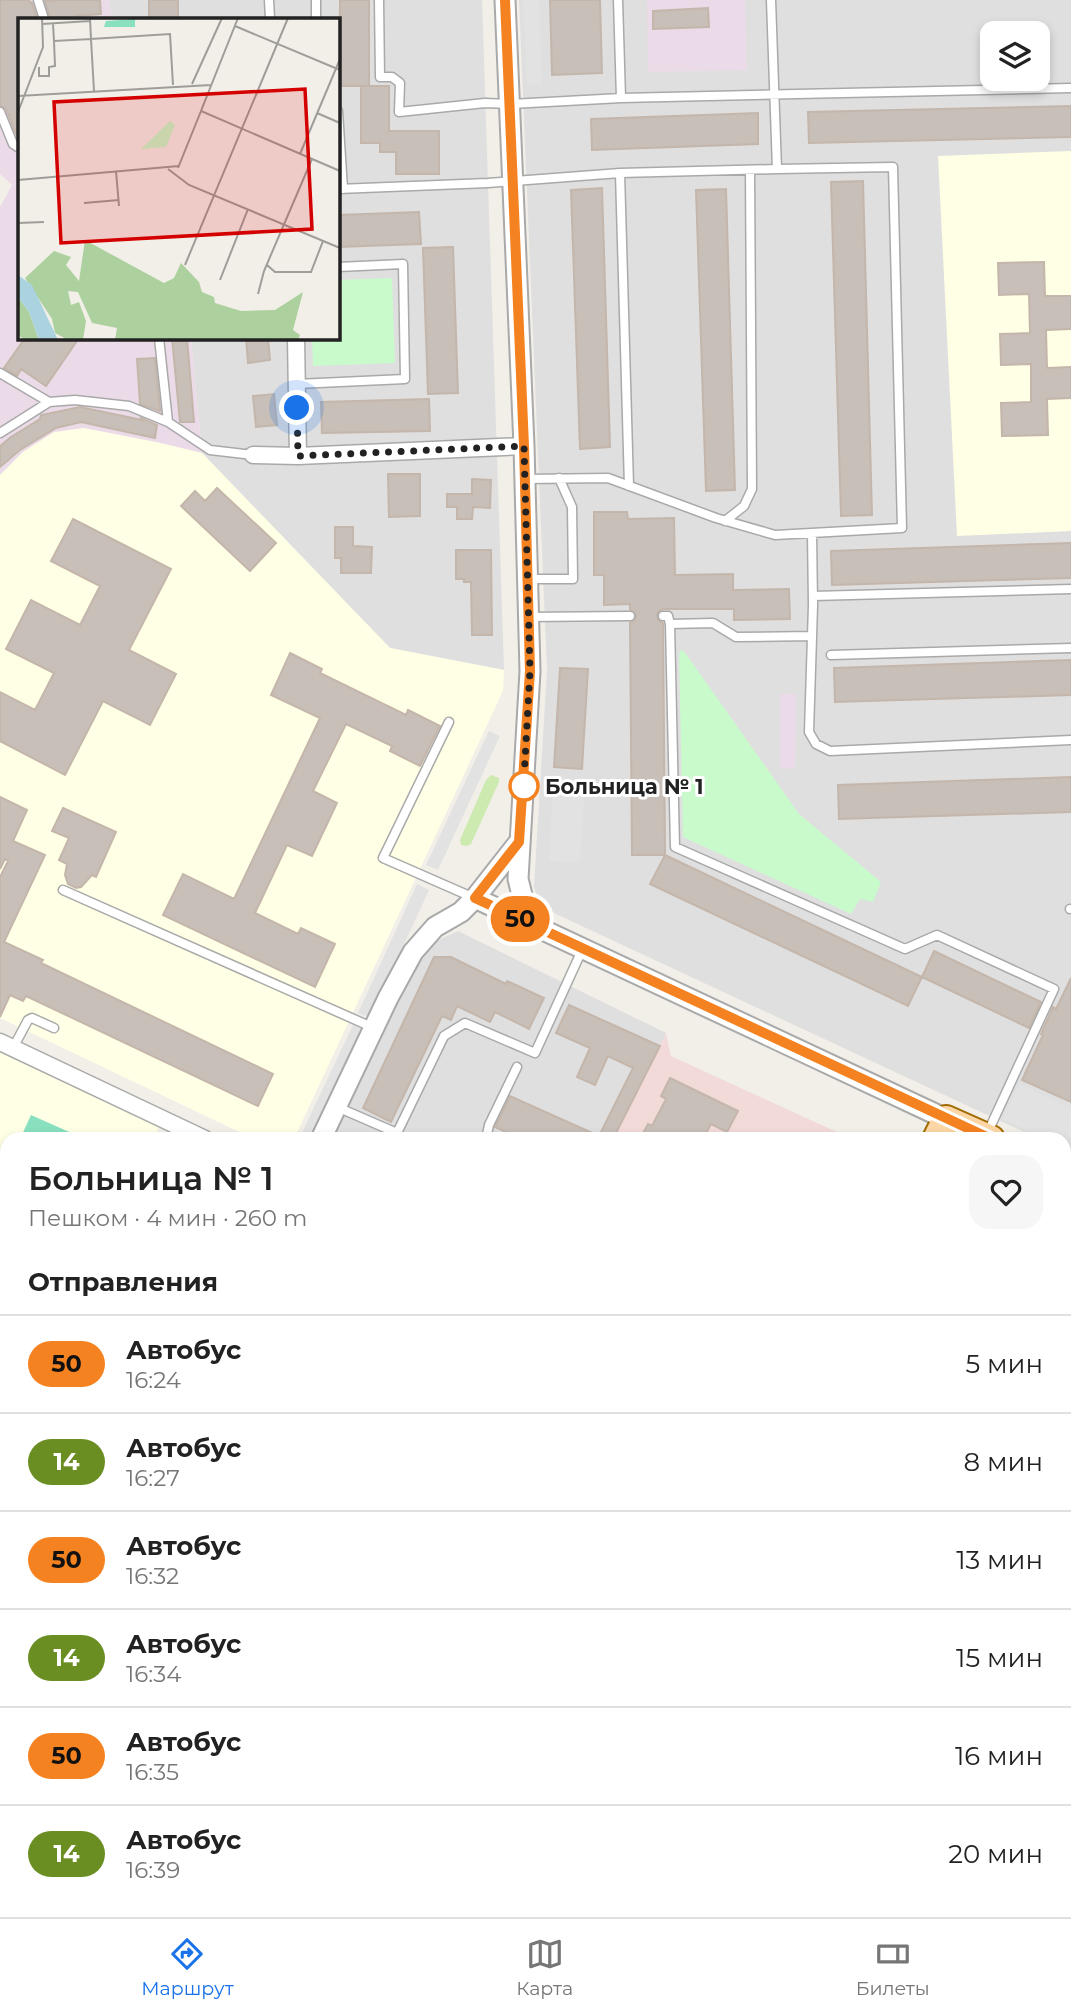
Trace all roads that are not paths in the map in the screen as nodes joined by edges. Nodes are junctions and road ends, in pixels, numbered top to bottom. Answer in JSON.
{"nodes":[{"id":1,"x":38,"y":0,"type":"edge"},
{"id":2,"x":269,"y":0,"type":"edge"},
{"id":3,"x":316,"y":0,"type":"edge"},
{"id":4,"x":379,"y":0,"type":"edge"},
{"id":5,"x":505,"y":0,"type":"edge"},
{"id":6,"x":618,"y":0,"type":"edge"},
{"id":7,"x":771,"y":0,"type":"edge"},
{"id":8,"x":44,"y":18,"type":"edge"},
{"id":9,"x":270,"y":18,"type":"edge"},
{"id":10,"x":316,"y":18,"type":"edge"},
{"id":11,"x":1071,"y":89,"type":"edge"},
{"id":12,"x":775,"y":95,"type":"junction"},
{"id":13,"x":621,"y":98,"type":"junction"},
{"id":14,"x":511,"y":104,"type":"junction"},
{"id":15,"x":0,"y":111,"type":"edge"},
{"id":16,"x":18,"y":147,"type":"edge"},
{"id":17,"x":777,"y":169,"type":"junction"},
{"id":18,"x":750,"y":170,"type":"junction"},
{"id":19,"x":620,"y":173,"type":"junction"},
{"id":20,"x":514,"y":180,"type":"junction"},
{"id":21,"x":340,"y":189,"type":"edge"},
{"id":22,"x":340,"y":267,"type":"edge"},
{"id":23,"x":159,"y":340,"type":"edge"},
{"id":24,"x":296,"y":340,"type":"edge"},
{"id":25,"x":0,"y":373,"type":"edge"},
{"id":26,"x":297,"y":384,"type":"junction"},
{"id":27,"x":49,"y":402,"type":"junction"},
{"id":28,"x":168,"y":422,"type":"junction"},
{"id":29,"x":0,"y":433,"type":"edge"},
{"id":30,"x":524,"y":446,"type":"junction"},
{"id":31,"x":253,"y":455,"type":"joint"},
{"id":32,"x":298,"y":456,"type":"junction"},
{"id":33,"x":525,"y":478,"type":"junction"},
{"id":34,"x":559,"y":478,"type":"junction"},
{"id":35,"x":629,"y":486,"type":"junction"},
{"id":36,"x":725,"y":521,"type":"junction"},
{"id":37,"x":812,"y":533,"type":"junction"},
{"id":38,"x":527,"y":579,"type":"junction"},
{"id":39,"x":1071,"y":589,"type":"edge"},
{"id":40,"x":813,"y":596,"type":"junction"},
{"id":41,"x":630,"y":616,"type":"dead end"},
{"id":42,"x":663,"y":616,"type":"dead end"},
{"id":43,"x":528,"y":617,"type":"junction"},
{"id":44,"x":670,"y":624,"type":"junction"},
{"id":45,"x":811,"y":636,"type":"junction"},
{"id":46,"x":1071,"y":648,"type":"edge"},
{"id":47,"x":831,"y":655,"type":"dead end"},
{"id":48,"x":449,"y":722,"type":"dead end"},
{"id":49,"x":1071,"y":740,"type":"edge"},
{"id":50,"x":519,"y":842,"type":"junction"},
{"id":51,"x":64,"y":890,"type":"dead end"},
{"id":52,"x":475,"y":898,"type":"junction"},
{"id":53,"x":538,"y":927,"type":"junction"},
{"id":54,"x":583,"y":948,"type":"junction"},
{"id":55,"x":54,"y":1028,"type":"dead end"},
{"id":56,"x":374,"y":1028,"type":"junction"},
{"id":57,"x":7,"y":1045,"type":"edge"},
{"id":58,"x":517,"y":1067,"type":"dead end"},
{"id":59,"x":337,"y":1107,"type":"junction"},
{"id":60,"x":941,"y":1129,"type":"edge"},
{"id":61,"x":190,"y":1132,"type":"edge"},
{"id":62,"x":324,"y":1132,"type":"edge"},
{"id":63,"x":395,"y":1132,"type":"edge"},
{"id":64,"x":397,"y":1132,"type":"edge"},
{"id":65,"x":487,"y":1132,"type":"edge"},
{"id":66,"x":991,"y":1132,"type":"edge"}],
"edges":[{"from":1,"to":8,"type":"lane"},
{"from":2,"to":9,"type":"lane"},
{"from":3,"to":10,"type":"lane"},
{"from":4,"to":14,"type":"lane"},
{"from":5,"to":14,"type":"street"},
{"from":6,"to":13,"type":"lane"},
{"from":7,"to":12,"type":"lane"},
{"from":11,"to":12,"type":"lane"},
{"from":12,"to":13,"type":"lane"},
{"from":12,"to":17,"type":"lane"},
{"from":13,"to":14,"type":"lane"},
{"from":14,"to":20,"type":"street"},
{"from":15,"to":16,"type":"lane"},
{"from":17,"to":18,"type":"lane"},
{"from":17,"to":37,"type":"lane"},
{"from":18,"to":19,"type":"lane"},
{"from":18,"to":36,"type":"lane"},
{"from":19,"to":20,"type":"lane"},
{"from":19,"to":35,"type":"lane"},
{"from":20,"to":21,"type":"lane"},
{"from":20,"to":30,"type":"street"},
{"from":22,"to":26,"type":"lane"},
{"from":23,"to":28,"type":"lane"},
{"from":24,"to":26,"type":"street"},
{"from":25,"to":27,"type":"lane"},
{"from":26,"to":32,"type":"street"},
{"from":27,"to":28,"type":"lane"},
{"from":27,"to":29,"type":"lane"},
{"from":28,"to":31,"type":"lane"},
{"from":30,"to":32,"type":"street"},
{"from":30,"to":33,"type":"street"},
{"from":31,"to":32,"type":"street"},
{"from":33,"to":34,"type":"lane"},
{"from":33,"to":38,"type":"street"},
{"from":34,"to":35,"type":"lane"},
{"from":34,"to":38,"type":"lane"},
{"from":35,"to":36,"type":"lane"},
{"from":36,"to":37,"type":"lane"},
{"from":37,"to":40,"type":"lane"},
{"from":38,"to":43,"type":"street"},
{"from":39,"to":40,"type":"lane"},
{"from":40,"to":45,"type":"lane"},
{"from":41,"to":43,"type":"lane"},
{"from":42,"to":44,"type":"lane"},
{"from":43,"to":50,"type":"street"},
{"from":44,"to":45,"type":"lane"},
{"from":44,"to":66,"type":"lane"},
{"from":45,"to":49,"type":"lane"},
{"from":46,"to":47,"type":"lane"},
{"from":48,"to":52,"type":"lane"},
{"from":50,"to":52,"type":"street"},
{"from":50,"to":53,"type":"street"},
{"from":51,"to":56,"type":"lane"},
{"from":52,"to":53,"type":"street"},
{"from":52,"to":56,"type":"street"},
{"from":53,"to":54,"type":"street"},
{"from":54,"to":60,"type":"street"},
{"from":54,"to":64,"type":"lane"},
{"from":55,"to":57,"type":"lane"},
{"from":56,"to":59,"type":"street"},
{"from":57,"to":61,"type":"street"},
{"from":58,"to":65,"type":"lane"},
{"from":59,"to":62,"type":"street"},
{"from":59,"to":63,"type":"lane"}]}
